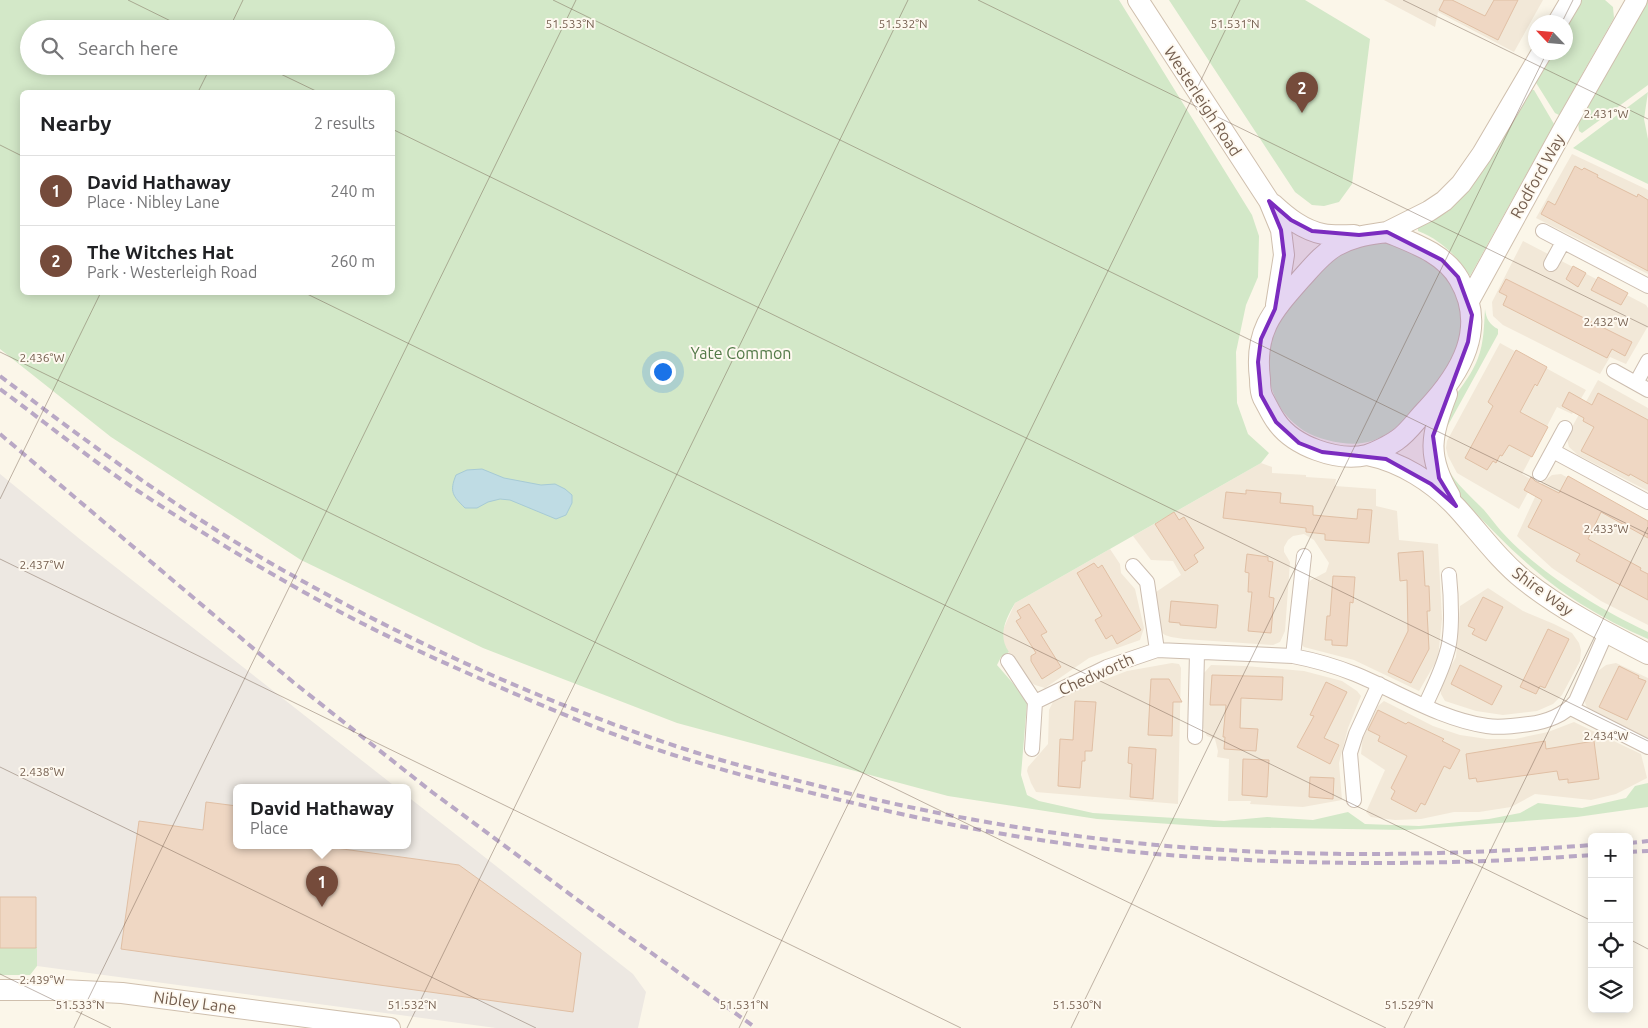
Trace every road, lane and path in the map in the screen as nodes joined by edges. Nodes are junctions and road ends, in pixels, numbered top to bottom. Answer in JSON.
{"nodes":[{"id":1,"x":1138,"y":0,"type":"edge"},
{"id":2,"x":1570,"y":0,"type":"edge"},
{"id":3,"x":1631,"y":2,"type":"edge"},
{"id":4,"x":1562,"y":15,"type":"edge"},
{"id":5,"x":1537,"y":60,"type":"edge"},
{"id":6,"x":1269,"y":201,"type":"junction"},
{"id":7,"x":1542,"y":231,"type":"dead end"},
{"id":8,"x":1387,"y":232,"type":"junction"},
{"id":9,"x":1359,"y":235,"type":"junction"},
{"id":10,"x":1563,"y":242,"type":"junction"},
{"id":11,"x":1552,"y":264,"type":"dead end"},
{"id":12,"x":1648,"y":286,"type":"edge"},
{"id":13,"x":1469,"y":300,"type":"junction"},
{"id":14,"x":1276,"y":307,"type":"junction"},
{"id":15,"x":1648,"y":361,"type":"edge"},
{"id":16,"x":1614,"y":371,"type":"dead end"},
{"id":17,"x":1454,"y":376,"type":"junction"},
{"id":18,"x":1642,"y":386,"type":"edge"},
{"id":19,"x":1564,"y":428,"type":"dead end"},
{"id":20,"x":1552,"y":451,"type":"junction"},
{"id":21,"x":1367,"y":454,"type":"junction"},
{"id":22,"x":1540,"y":474,"type":"dead end"},
{"id":23,"x":1648,"y":502,"type":"edge"},
{"id":24,"x":1456,"y":506,"type":"junction"},
{"id":25,"x":1304,"y":556,"type":"dead end"},
{"id":26,"x":1133,"y":566,"type":"dead end"},
{"id":27,"x":1449,"y":575,"type":"dead end"},
{"id":28,"x":1606,"y":633,"type":"junction"},
{"id":29,"x":1157,"y":650,"type":"junction"},
{"id":30,"x":1197,"y":653,"type":"junction"},
{"id":31,"x":1648,"y":654,"type":"edge"},
{"id":32,"x":1293,"y":656,"type":"junction"},
{"id":33,"x":1008,"y":661,"type":"dead end"},
{"id":34,"x":1380,"y":684,"type":"junction"},
{"id":35,"x":1035,"y":702,"type":"junction"},
{"id":36,"x":1425,"y":706,"type":"junction"},
{"id":37,"x":1571,"y":708,"type":"junction"},
{"id":38,"x":1194,"y":737,"type":"dead end"},
{"id":39,"x":1648,"y":747,"type":"edge"},
{"id":40,"x":1032,"y":749,"type":"dead end"},
{"id":41,"x":1354,"y":800,"type":"dead end"},
{"id":42,"x":0,"y":990,"type":"edge"},
{"id":43,"x":390,"y":1028,"type":"edge"}],
"edges":[{"from":1,"to":6,"type":"street","name":"Westerleigh Road"},
{"from":2,"to":4,"type":"street"},
{"from":3,"to":13,"type":"street","name":"Rodford Way"},
{"from":5,"to":8,"type":"street"},
{"from":6,"to":9,"type":"street","name":"Westerleigh Road"},
{"from":6,"to":14,"type":"street","name":"Westerleigh Road"},
{"from":7,"to":10,"type":"street"},
{"from":8,"to":9,"type":"street"},
{"from":8,"to":13,"type":"street"},
{"from":9,"to":14,"type":"street"},
{"from":10,"to":11,"type":"street"},
{"from":10,"to":12,"type":"street"},
{"from":13,"to":17,"type":"street"},
{"from":14,"to":21,"type":"street"},
{"from":15,"to":18,"type":"street"},
{"from":16,"to":18,"type":"street"},
{"from":17,"to":21,"type":"street"},
{"from":17,"to":24,"type":"street","name":"Shire Way"},
{"from":19,"to":20,"type":"street"},
{"from":20,"to":22,"type":"street"},
{"from":20,"to":23,"type":"street"},
{"from":21,"to":24,"type":"street","name":"Shire Way"},
{"from":24,"to":28,"type":"street","name":"Shire Way"},
{"from":25,"to":32,"type":"street"},
{"from":26,"to":29,"type":"street"},
{"from":27,"to":36,"type":"street"},
{"from":28,"to":31,"type":"street","name":"Shire Way"},
{"from":28,"to":37,"type":"street"},
{"from":29,"to":30,"type":"street","name":"Chedworth"},
{"from":29,"to":35,"type":"street","name":"Chedworth"},
{"from":30,"to":32,"type":"street","name":"Chedworth"},
{"from":30,"to":38,"type":"street"},
{"from":32,"to":34,"type":"street","name":"Chedworth"},
{"from":33,"to":35,"type":"street"},
{"from":34,"to":36,"type":"street","name":"Chedworth"},
{"from":34,"to":41,"type":"street"},
{"from":35,"to":40,"type":"street"},
{"from":36,"to":37,"type":"street","name":"Chedworth"},
{"from":37,"to":39,"type":"street"},
{"from":42,"to":43,"type":"street","name":"Nibley Lane"}]}
